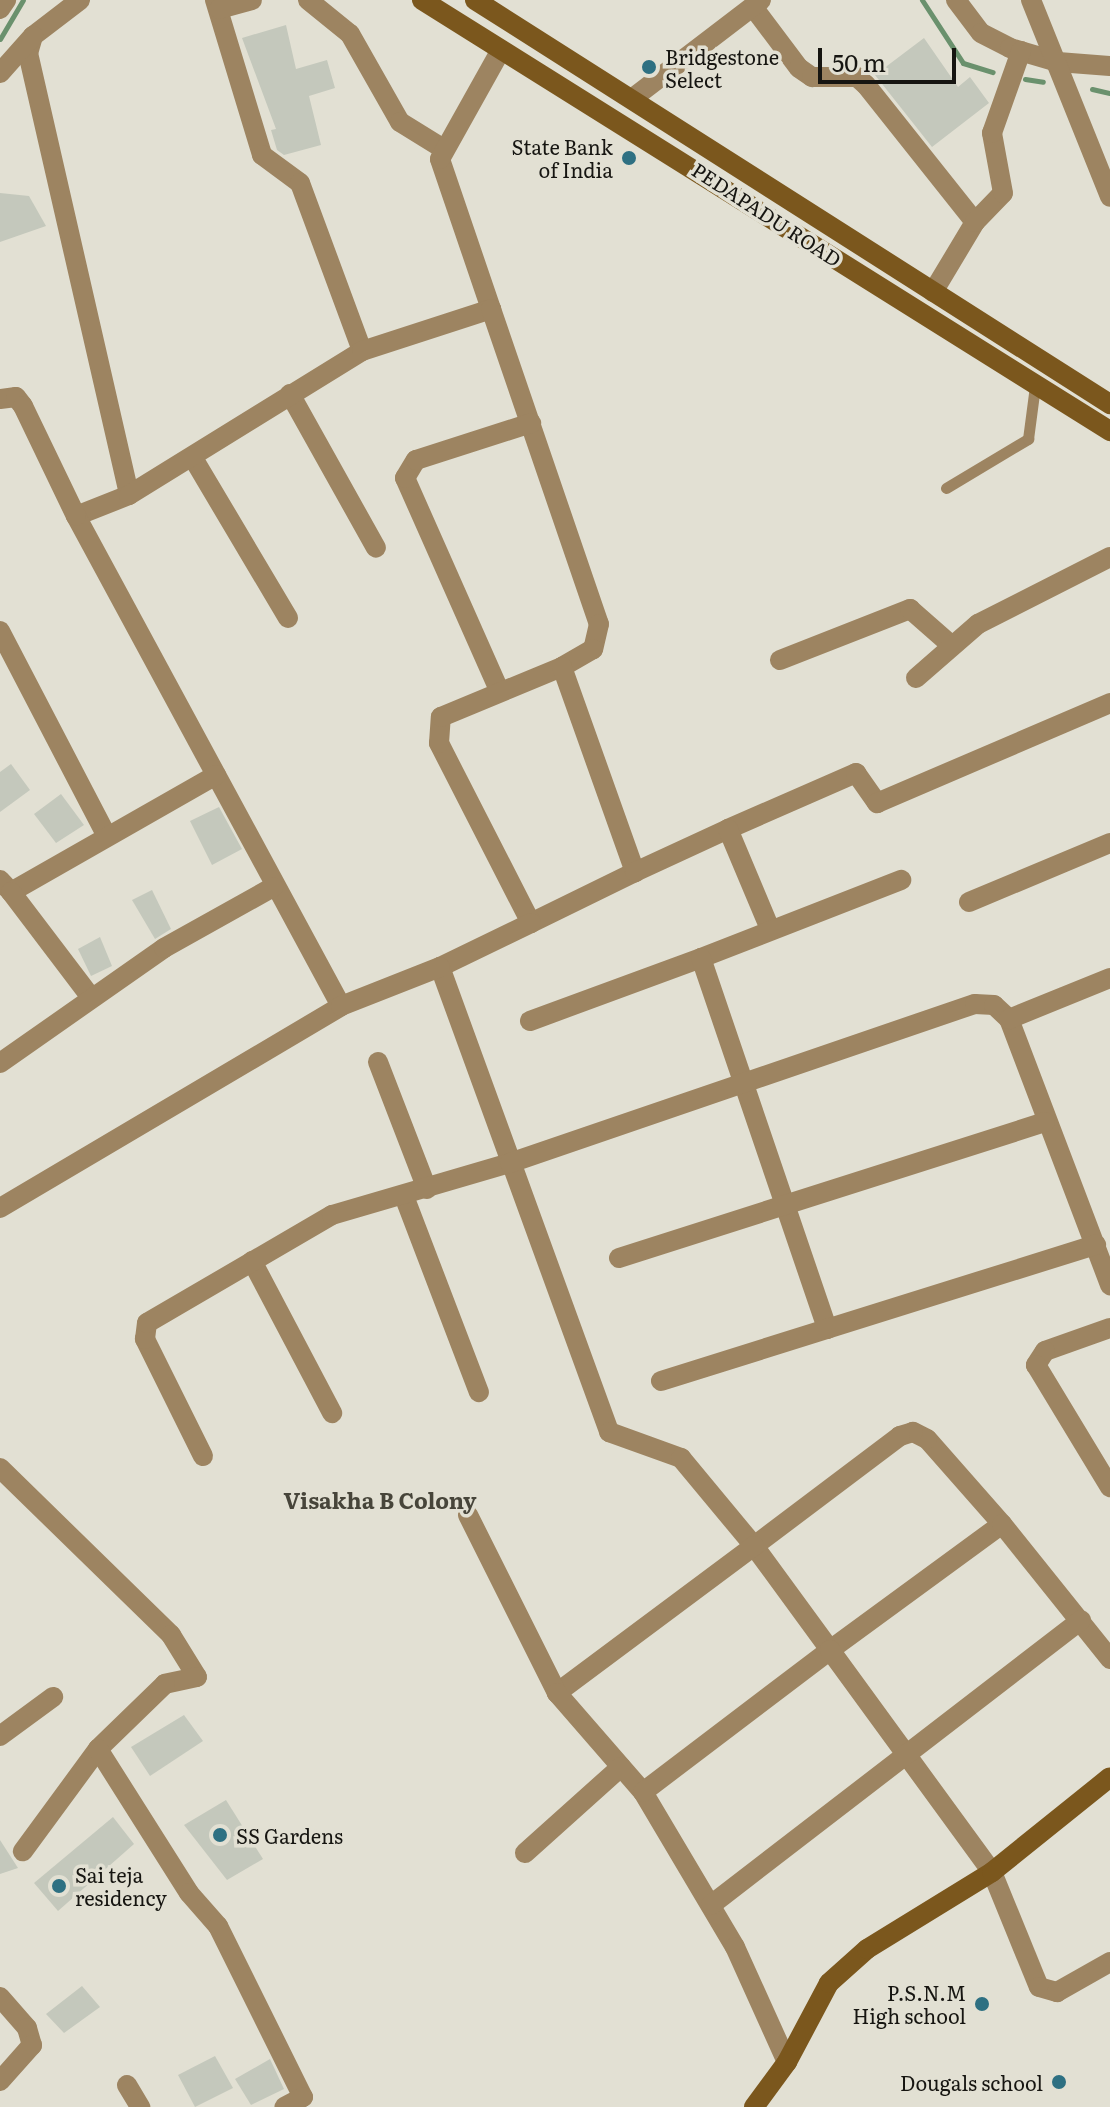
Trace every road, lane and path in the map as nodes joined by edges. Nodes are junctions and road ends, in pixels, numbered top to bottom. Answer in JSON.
{"nodes":[{"id":1,"x":6,"y":0,"type":"edge"},
{"id":2,"x":80,"y":0,"type":"edge"},
{"id":3,"x":252,"y":0,"type":"edge"},
{"id":4,"x":308,"y":0,"type":"edge"},
{"id":5,"x":422,"y":0,"type":"edge"},
{"id":6,"x":475,"y":0,"type":"edge"},
{"id":7,"x":956,"y":0,"type":"edge"},
{"id":8,"x":1031,"y":0,"type":"edge"},
{"id":9,"x":757,"y":3,"type":"edge"},
{"id":10,"x":217,"y":5,"type":"edge"},
{"id":11,"x":0,"y":9,"type":"edge"},
{"id":12,"x":33,"y":36,"type":"junction"},
{"id":13,"x":501,"y":50,"type":"junction"},
{"id":14,"x":1021,"y":51,"type":"junction"},
{"id":15,"x":1058,"y":62,"type":"junction"},
{"id":16,"x":1110,"y":66,"type":"edge"},
{"id":17,"x":0,"y":73,"type":"edge"},
{"id":18,"x":633,"y":98,"type":"junction"},
{"id":19,"x":442,"y":148,"type":"junction"},
{"id":20,"x":1110,"y":197,"type":"edge"},
{"id":21,"x":975,"y":222,"type":"junction"},
{"id":22,"x":933,"y":292,"type":"junction"},
{"id":23,"x":491,"y":309,"type":"junction"},
{"id":24,"x":362,"y":351,"type":"junction"},
{"id":25,"x":1035,"y":386,"type":"junction"},
{"id":26,"x":290,"y":394,"type":"junction"},
{"id":27,"x":0,"y":399,"type":"edge"},
{"id":28,"x":1110,"y":404,"type":"edge"},
{"id":29,"x":531,"y":423,"type":"junction"},
{"id":30,"x":1110,"y":431,"type":"edge"},
{"id":31,"x":193,"y":458,"type":"junction"},
{"id":32,"x":946,"y":488,"type":"dead end"},
{"id":33,"x":129,"y":495,"type":"junction"},
{"id":34,"x":76,"y":516,"type":"junction"},
{"id":35,"x":376,"y":548,"type":"dead end"},
{"id":36,"x":1110,"y":557,"type":"edge"},
{"id":37,"x":288,"y":618,"type":"dead end"},
{"id":38,"x":0,"y":631,"type":"edge"},
{"id":39,"x":950,"y":644,"type":"junction"},
{"id":40,"x":780,"y":660,"type":"dead end"},
{"id":41,"x":562,"y":667,"type":"junction"},
{"id":42,"x":916,"y":678,"type":"dead end"},
{"id":43,"x":499,"y":690,"type":"junction"},
{"id":44,"x":1110,"y":703,"type":"edge"},
{"id":45,"x":216,"y":775,"type":"junction"},
{"id":46,"x":728,"y":829,"type":"junction"},
{"id":47,"x":105,"y":833,"type":"junction"},
{"id":48,"x":1110,"y":843,"type":"edge"},
{"id":49,"x":635,"y":872,"type":"junction"},
{"id":50,"x":901,"y":880,"type":"dead end"},
{"id":51,"x":6,"y":886,"type":"edge"},
{"id":52,"x":273,"y":887,"type":"junction"},
{"id":53,"x":969,"y":902,"type":"dead end"},
{"id":54,"x":531,"y":923,"type":"junction"},
{"id":55,"x":770,"y":929,"type":"junction"},
{"id":56,"x":701,"y":958,"type":"junction"},
{"id":57,"x":440,"y":967,"type":"junction"},
{"id":58,"x":1110,"y":978,"type":"edge"},
{"id":59,"x":90,"y":996,"type":"junction"},
{"id":60,"x":341,"y":1006,"type":"junction"},
{"id":61,"x":1009,"y":1019,"type":"junction"},
{"id":62,"x":530,"y":1021,"type":"dead end"},
{"id":63,"x":378,"y":1062,"type":"dead end"},
{"id":64,"x":0,"y":1063,"type":"edge"},
{"id":65,"x":747,"y":1082,"type":"junction"},
{"id":66,"x":1045,"y":1122,"type":"junction"},
{"id":67,"x":510,"y":1163,"type":"junction"},
{"id":68,"x":427,"y":1189,"type":"junction"},
{"id":69,"x":404,"y":1196,"type":"junction"},
{"id":70,"x":786,"y":1207,"type":"junction"},
{"id":71,"x":0,"y":1208,"type":"edge"},
{"id":72,"x":1096,"y":1245,"type":"junction"},
{"id":73,"x":619,"y":1258,"type":"dead end"},
{"id":74,"x":252,"y":1261,"type":"junction"},
{"id":75,"x":1110,"y":1285,"type":"edge"},
{"id":76,"x":1110,"y":1328,"type":"edge"},
{"id":77,"x":827,"y":1329,"type":"junction"},
{"id":78,"x":661,"y":1381,"type":"dead end"},
{"id":79,"x":479,"y":1392,"type":"dead end"},
{"id":80,"x":332,"y":1413,"type":"dead end"},
{"id":81,"x":203,"y":1456,"type":"dead end"},
{"id":82,"x":0,"y":1468,"type":"edge"},
{"id":83,"x":1110,"y":1487,"type":"edge"},
{"id":84,"x":468,"y":1515,"type":"dead end"},
{"id":85,"x":1002,"y":1524,"type":"junction"},
{"id":86,"x":754,"y":1546,"type":"junction"},
{"id":87,"x":1081,"y":1620,"type":"junction"},
{"id":88,"x":830,"y":1650,"type":"junction"},
{"id":89,"x":1110,"y":1659,"type":"edge"},
{"id":90,"x":557,"y":1693,"type":"junction"},
{"id":91,"x":53,"y":1697,"type":"dead end"},
{"id":92,"x":0,"y":1736,"type":"edge"},
{"id":93,"x":98,"y":1749,"type":"junction"},
{"id":94,"x":908,"y":1751,"type":"junction"},
{"id":95,"x":621,"y":1767,"type":"junction"},
{"id":96,"x":1110,"y":1777,"type":"edge"},
{"id":97,"x":643,"y":1792,"type":"junction"},
{"id":98,"x":23,"y":1851,"type":"dead end"},
{"id":99,"x":525,"y":1853,"type":"dead end"},
{"id":100,"x":992,"y":1872,"type":"junction"},
{"id":101,"x":711,"y":1905,"type":"junction"},
{"id":102,"x":1110,"y":1962,"type":"edge"},
{"id":103,"x":0,"y":1997,"type":"edge"},
{"id":104,"x":787,"y":2062,"type":"junction"},
{"id":105,"x":0,"y":2081,"type":"edge"},
{"id":106,"x":127,"y":2085,"type":"dead end"},
{"id":107,"x":140,"y":2107,"type":"edge"},
{"id":108,"x":284,"y":2107,"type":"edge"},
{"id":109,"x":754,"y":2107,"type":"edge"}],
"edges":[{"from":1,"to":11,"type":"street"},
{"from":2,"to":12,"type":"street"},
{"from":3,"to":10,"type":"street"},
{"from":4,"to":19,"type":"street"},
{"from":5,"to":13,"type":"main road","name":"PEDAPADU ROAD"},
{"from":6,"to":18,"type":"main road","name":"PEDAPADU ROAD"},
{"from":7,"to":14,"type":"street"},
{"from":8,"to":15,"type":"street"},
{"from":9,"to":18,"type":"street"},
{"from":9,"to":21,"type":"street"},
{"from":10,"to":24,"type":"street"},
{"from":12,"to":17,"type":"street"},
{"from":12,"to":33,"type":"street"},
{"from":13,"to":19,"type":"street"},
{"from":13,"to":25,"type":"main road","name":"PEDAPADU ROAD"},
{"from":14,"to":15,"type":"street"},
{"from":14,"to":21,"type":"street"},
{"from":15,"to":16,"type":"street"},
{"from":15,"to":20,"type":"street"},
{"from":18,"to":22,"type":"main road","name":"PEDAPADU ROAD"},
{"from":19,"to":23,"type":"street"},
{"from":21,"to":22,"type":"street"},
{"from":22,"to":28,"type":"main road","name":"PEDAPADU ROAD"},
{"from":23,"to":24,"type":"street"},
{"from":23,"to":29,"type":"street"},
{"from":24,"to":26,"type":"street"},
{"from":25,"to":30,"type":"main road","name":"PEDAPADU ROAD"},
{"from":25,"to":32,"type":"lane"},
{"from":26,"to":31,"type":"street"},
{"from":26,"to":35,"type":"street"},
{"from":27,"to":34,"type":"street"},
{"from":29,"to":41,"type":"street"},
{"from":29,"to":43,"type":"street"},
{"from":31,"to":33,"type":"street"},
{"from":31,"to":37,"type":"street"},
{"from":33,"to":34,"type":"street"},
{"from":34,"to":45,"type":"street"},
{"from":36,"to":39,"type":"street"},
{"from":38,"to":47,"type":"street"},
{"from":39,"to":40,"type":"street"},
{"from":39,"to":42,"type":"street"},
{"from":41,"to":43,"type":"street"},
{"from":41,"to":49,"type":"street"},
{"from":43,"to":54,"type":"street"},
{"from":44,"to":46,"type":"street"},
{"from":45,"to":47,"type":"street"},
{"from":45,"to":52,"type":"street"},
{"from":46,"to":49,"type":"street"},
{"from":46,"to":55,"type":"street"},
{"from":47,"to":51,"type":"street"},
{"from":48,"to":53,"type":"street"},
{"from":49,"to":54,"type":"street"},
{"from":50,"to":55,"type":"street"},
{"from":51,"to":59,"type":"street"},
{"from":52,"to":59,"type":"street"},
{"from":52,"to":60,"type":"street"},
{"from":54,"to":57,"type":"street"},
{"from":55,"to":56,"type":"street"},
{"from":56,"to":62,"type":"street"},
{"from":56,"to":65,"type":"street"},
{"from":57,"to":60,"type":"street"},
{"from":57,"to":67,"type":"street"},
{"from":58,"to":61,"type":"street"},
{"from":59,"to":64,"type":"street"},
{"from":60,"to":71,"type":"street"},
{"from":61,"to":65,"type":"street"},
{"from":61,"to":66,"type":"street"},
{"from":63,"to":68,"type":"street"},
{"from":65,"to":67,"type":"street"},
{"from":65,"to":70,"type":"street"},
{"from":66,"to":70,"type":"street"},
{"from":66,"to":72,"type":"street"},
{"from":67,"to":68,"type":"street"},
{"from":67,"to":86,"type":"street"},
{"from":68,"to":69,"type":"street"},
{"from":69,"to":74,"type":"street"},
{"from":69,"to":79,"type":"street"},
{"from":70,"to":73,"type":"street"},
{"from":70,"to":77,"type":"street"},
{"from":72,"to":75,"type":"street"},
{"from":72,"to":77,"type":"street"},
{"from":74,"to":80,"type":"street"},
{"from":74,"to":81,"type":"street"},
{"from":76,"to":83,"type":"street"},
{"from":77,"to":78,"type":"street"},
{"from":82,"to":93,"type":"street"},
{"from":84,"to":90,"type":"street"},
{"from":85,"to":86,"type":"street"},
{"from":85,"to":87,"type":"street"},
{"from":85,"to":88,"type":"street"},
{"from":86,"to":88,"type":"street"},
{"from":86,"to":90,"type":"street"},
{"from":87,"to":89,"type":"street"},
{"from":87,"to":94,"type":"street"},
{"from":88,"to":94,"type":"street"},
{"from":88,"to":97,"type":"street"},
{"from":90,"to":95,"type":"street"},
{"from":91,"to":92,"type":"street"},
{"from":93,"to":98,"type":"street"},
{"from":93,"to":108,"type":"street"},
{"from":94,"to":100,"type":"street"},
{"from":94,"to":101,"type":"street"},
{"from":95,"to":97,"type":"street"},
{"from":95,"to":99,"type":"street"},
{"from":96,"to":100,"type":"main road"},
{"from":97,"to":101,"type":"street"},
{"from":100,"to":102,"type":"street"},
{"from":100,"to":104,"type":"main road"},
{"from":101,"to":104,"type":"street"},
{"from":103,"to":105,"type":"street"},
{"from":104,"to":109,"type":"main road"},
{"from":106,"to":107,"type":"street"}]}
